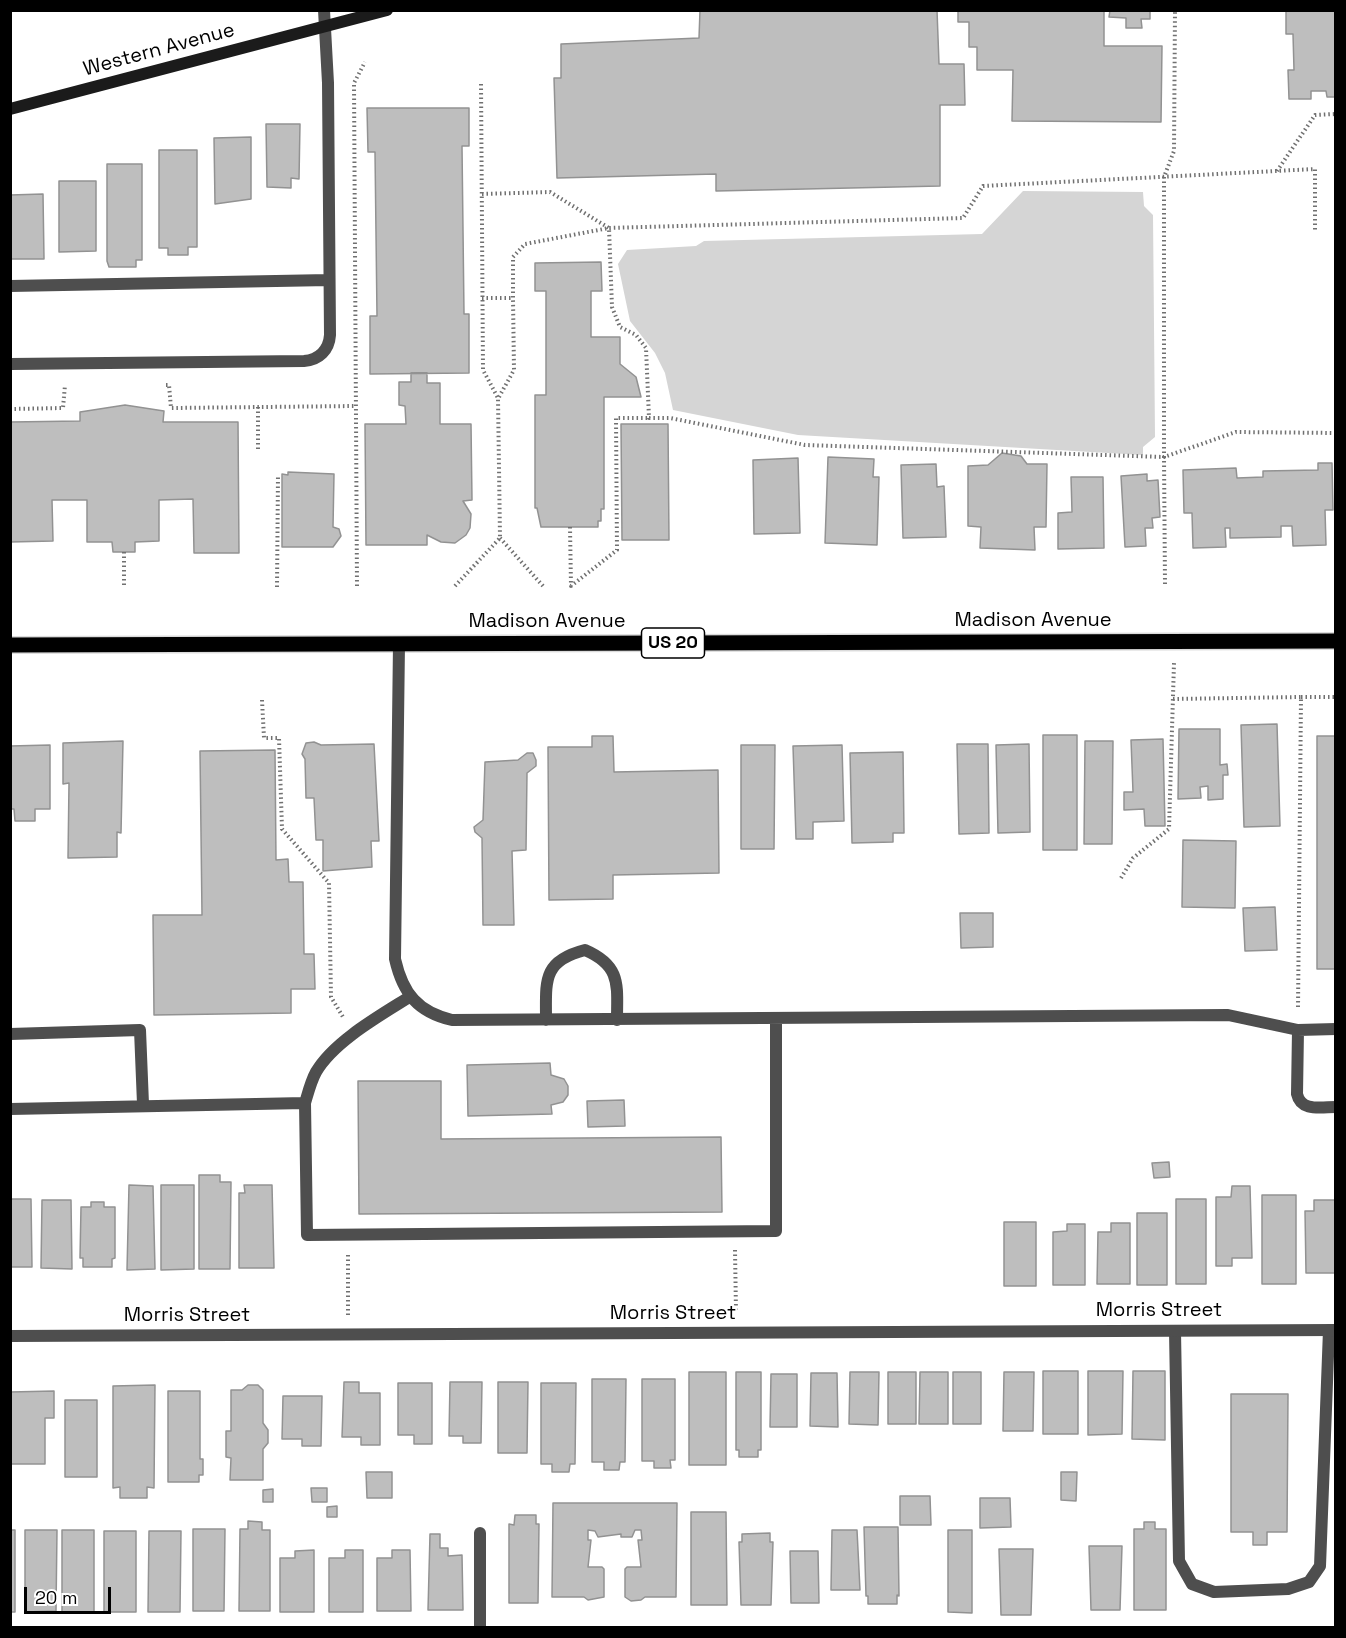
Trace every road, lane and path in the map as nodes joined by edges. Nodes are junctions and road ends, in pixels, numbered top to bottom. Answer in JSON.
{"nodes":[{"id":1,"x":324,"y":10,"type":"edge"},
{"id":2,"x":387,"y":10,"type":"edge"},
{"id":3,"x":1175,"y":10,"type":"edge"},
{"id":4,"x":325,"y":27,"type":"junction"},
{"id":5,"x":365,"y":62,"type":"dead end"},
{"id":6,"x":481,"y":83,"type":"dead end"},
{"id":7,"x":10,"y":109,"type":"edge"},
{"id":8,"x":1335,"y":114,"type":"edge"},
{"id":9,"x":1277,"y":171,"type":"junction"},
{"id":10,"x":1164,"y":177,"type":"junction"},
{"id":11,"x":482,"y":194,"type":"junction"},
{"id":12,"x":609,"y":228,"type":"junction"},
{"id":13,"x":1315,"y":232,"type":"dead end"},
{"id":14,"x":329,"y":280,"type":"junction"},
{"id":15,"x":10,"y":286,"type":"edge"},
{"id":16,"x":482,"y":298,"type":"junction"},
{"id":17,"x":513,"y":298,"type":"junction"},
{"id":18,"x":10,"y":364,"type":"edge"},
{"id":19,"x":76,"y":385,"type":"dead end"},
{"id":20,"x":158,"y":385,"type":"dead end"},
{"id":21,"x":498,"y":398,"type":"junction"},
{"id":22,"x":355,"y":406,"type":"junction"},
{"id":23,"x":258,"y":407,"type":"junction"},
{"id":24,"x":10,"y":409,"type":"edge"},
{"id":25,"x":649,"y":418,"type":"junction"},
{"id":26,"x":1335,"y":433,"type":"edge"},
{"id":27,"x":258,"y":452,"type":"dead end"},
{"id":28,"x":1164,"y":457,"type":"junction"},
{"id":29,"x":278,"y":475,"type":"dead end"},
{"id":30,"x":570,"y":527,"type":"dead end"},
{"id":31,"x":500,"y":538,"type":"junction"},
{"id":32,"x":124,"y":552,"type":"dead end"},
{"id":33,"x":1165,"y":584,"type":"dead end"},
{"id":34,"x":357,"y":586,"type":"dead end"},
{"id":35,"x":455,"y":586,"type":"dead end"},
{"id":36,"x":543,"y":586,"type":"dead end"},
{"id":37,"x":124,"y":587,"type":"dead end"},
{"id":38,"x":277,"y":587,"type":"dead end"},
{"id":39,"x":1335,"y":641,"type":"edge"},
{"id":40,"x":1175,"y":642,"type":"junction"},
{"id":41,"x":399,"y":644,"type":"junction"},
{"id":42,"x":10,"y":645,"type":"edge"},
{"id":43,"x":1301,"y":697,"type":"junction"},
{"id":44,"x":1335,"y":697,"type":"edge"},
{"id":45,"x":1173,"y":699,"type":"junction"},
{"id":46,"x":262,"y":700,"type":"dead end"},
{"id":47,"x":1121,"y":878,"type":"dead end"},
{"id":48,"x":411,"y":996,"type":"junction"},
{"id":49,"x":776,"y":1019,"type":"junction"},
{"id":50,"x":546,"y":1020,"type":"junction"},
{"id":51,"x":617,"y":1020,"type":"junction"},
{"id":52,"x":1335,"y":1029,"type":"edge"},
{"id":53,"x":1298,"y":1030,"type":"junction"},
{"id":54,"x":10,"y":1034,"type":"edge"},
{"id":55,"x":353,"y":1035,"type":"junction"},
{"id":56,"x":305,"y":1103,"type":"junction"},
{"id":57,"x":142,"y":1104,"type":"junction"},
{"id":58,"x":1335,"y":1107,"type":"edge"},
{"id":59,"x":10,"y":1109,"type":"edge"},
{"id":60,"x":735,"y":1232,"type":"junction"},
{"id":61,"x":348,"y":1234,"type":"junction"},
{"id":62,"x":1332,"y":1330,"type":"edge"},
{"id":63,"x":1175,"y":1331,"type":"junction"},
{"id":64,"x":736,"y":1333,"type":"junction"},
{"id":65,"x":348,"y":1335,"type":"junction"},
{"id":66,"x":10,"y":1336,"type":"edge"},
{"id":67,"x":480,"y":1533,"type":"dead end"},
{"id":68,"x":480,"y":1628,"type":"edge"}],
"edges":[{"from":1,"to":4,"type":"street"},
{"from":2,"to":4,"type":"street","name":"Western Avenue"},
{"from":3,"to":10,"type":"path"},
{"from":4,"to":7,"type":"street","name":"Western Avenue"},
{"from":4,"to":14,"type":"street"},
{"from":5,"to":22,"type":"path"},
{"from":6,"to":11,"type":"path"},
{"from":8,"to":9,"type":"path"},
{"from":9,"to":10,"type":"path"},
{"from":9,"to":13,"type":"path"},
{"from":10,"to":12,"type":"path"},
{"from":10,"to":28,"type":"path"},
{"from":11,"to":12,"type":"path"},
{"from":11,"to":16,"type":"path"},
{"from":12,"to":17,"type":"path"},
{"from":12,"to":25,"type":"path"},
{"from":14,"to":15,"type":"street"},
{"from":14,"to":18,"type":"street"},
{"from":16,"to":17,"type":"path"},
{"from":16,"to":21,"type":"path"},
{"from":17,"to":21,"type":"path"},
{"from":19,"to":24,"type":"path"},
{"from":20,"to":23,"type":"path"},
{"from":21,"to":31,"type":"path"},
{"from":22,"to":23,"type":"path"},
{"from":22,"to":34,"type":"path"},
{"from":23,"to":27,"type":"path"},
{"from":25,"to":28,"type":"path"},
{"from":25,"to":30,"type":"path"},
{"from":26,"to":28,"type":"path"},
{"from":28,"to":33,"type":"path"},
{"from":29,"to":38,"type":"path"},
{"from":31,"to":35,"type":"path"},
{"from":31,"to":36,"type":"path"},
{"from":32,"to":37,"type":"path"},
{"from":39,"to":40,"type":"main road","name":"Madison Avenue","number":"US 20"},
{"from":40,"to":41,"type":"main road","name":"Madison Avenue","number":"US 20"},
{"from":40,"to":45,"type":"path"},
{"from":41,"to":42,"type":"main road","name":"Madison Avenue","number":"US 20"},
{"from":41,"to":48,"type":"street"},
{"from":43,"to":44,"type":"path"},
{"from":43,"to":45,"type":"path"},
{"from":43,"to":53,"type":"path"},
{"from":45,"to":47,"type":"path"},
{"from":46,"to":55,"type":"path"},
{"from":48,"to":50,"type":"street"},
{"from":48,"to":55,"type":"street"},
{"from":49,"to":51,"type":"street"},
{"from":49,"to":53,"type":"street"},
{"from":49,"to":60,"type":"street"},
{"from":50,"to":51,"type":"street"},
{"from":50,"to":51,"type":"street"},
{"from":52,"to":53,"type":"street"},
{"from":53,"to":58,"type":"street"},
{"from":54,"to":57,"type":"street"},
{"from":55,"to":56,"type":"street"},
{"from":56,"to":57,"type":"street"},
{"from":56,"to":61,"type":"street"},
{"from":57,"to":59,"type":"street"},
{"from":60,"to":61,"type":"street"},
{"from":60,"to":64,"type":"path"},
{"from":61,"to":65,"type":"path"},
{"from":62,"to":63,"type":"street","name":"Morris Street"},
{"from":62,"to":63,"type":"street"},
{"from":63,"to":64,"type":"street","name":"Morris Street"},
{"from":64,"to":65,"type":"street","name":"Morris Street"},
{"from":65,"to":66,"type":"street","name":"Morris Street"},
{"from":67,"to":68,"type":"street"}]}
